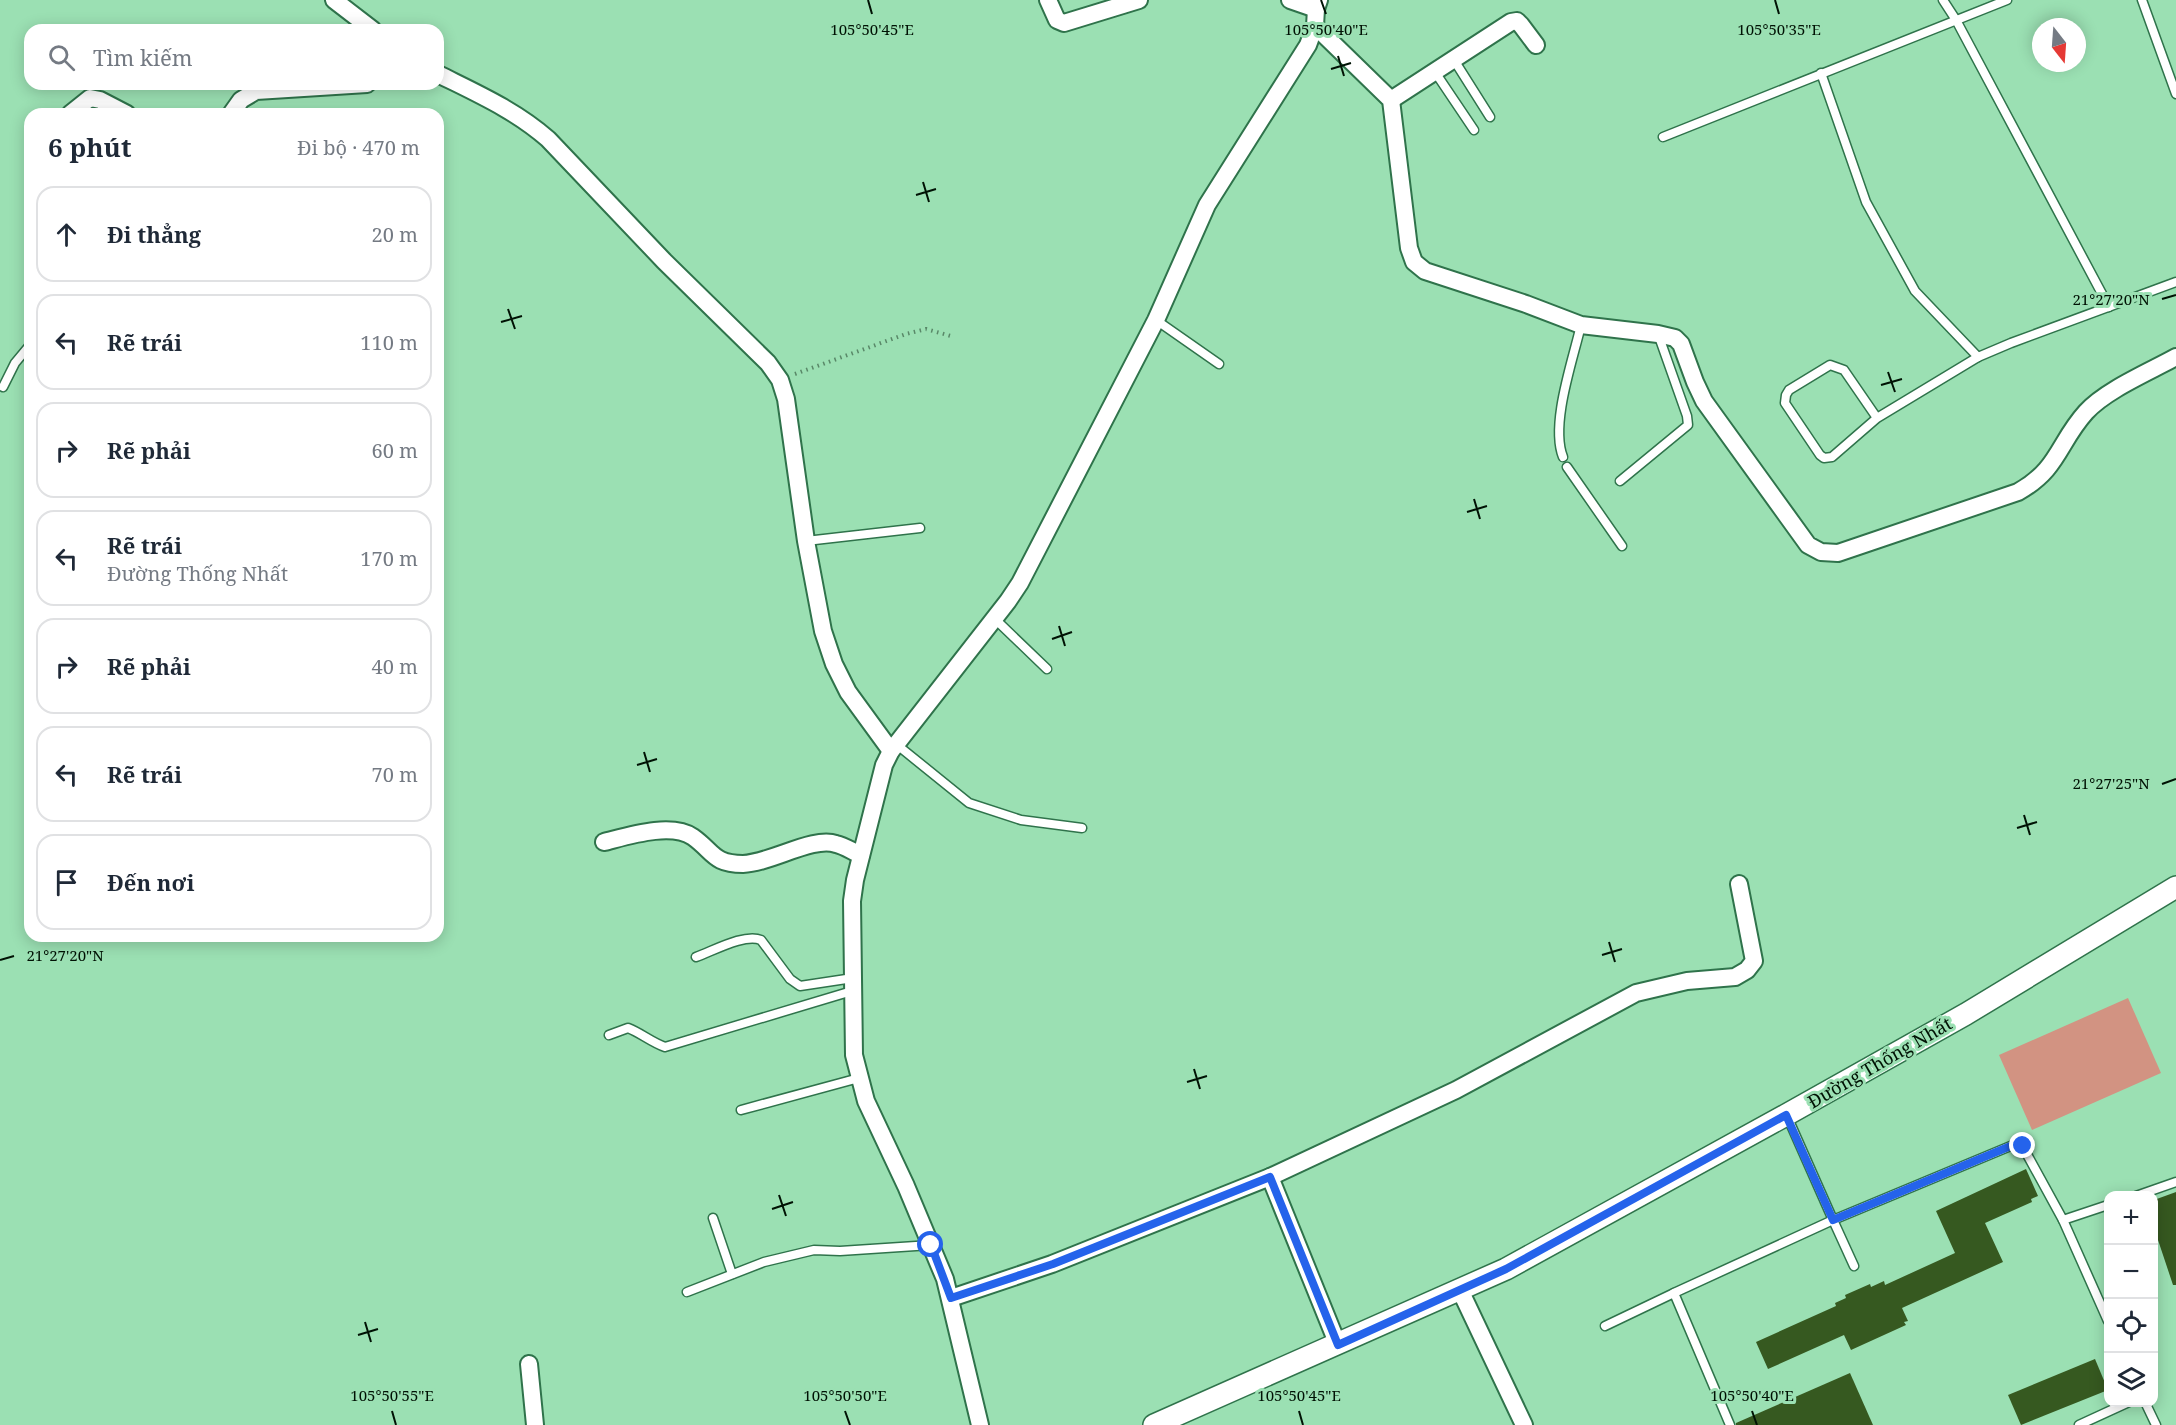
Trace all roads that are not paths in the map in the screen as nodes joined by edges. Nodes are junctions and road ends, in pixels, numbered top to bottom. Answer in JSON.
{"nodes":[{"id":1,"x":334,"y":0,"type":"edge"},
{"id":2,"x":1048,"y":0,"type":"edge"},
{"id":3,"x":1139,"y":0,"type":"edge"},
{"id":4,"x":1290,"y":0,"type":"edge"},
{"id":5,"x":1943,"y":0,"type":"edge"},
{"id":6,"x":2007,"y":0,"type":"edge"},
{"id":7,"x":2142,"y":0,"type":"edge"},
{"id":8,"x":1318,"y":4,"type":"edge"},
{"id":9,"x":1956,"y":20,"type":"junction"},
{"id":10,"x":365,"y":24,"type":"edge"},
{"id":11,"x":1315,"y":26,"type":"junction"},
{"id":12,"x":1536,"y":45,"type":"dead end"},
{"id":13,"x":1454,"y":60,"type":"junction"},
{"id":14,"x":1436,"y":72,"type":"junction"},
{"id":15,"x":1821,"y":73,"type":"junction"},
{"id":16,"x":444,"y":77,"type":"edge"},
{"id":17,"x":272,"y":90,"type":"edge"},
{"id":18,"x":2176,"y":94,"type":"edge"},
{"id":19,"x":1391,"y":100,"type":"junction"},
{"id":20,"x":242,"y":107,"type":"edge"},
{"id":21,"x":78,"y":108,"type":"edge"},
{"id":22,"x":115,"y":108,"type":"edge"},
{"id":23,"x":1490,"y":117,"type":"dead end"},
{"id":24,"x":1474,"y":130,"type":"dead end"},
{"id":25,"x":1663,"y":137,"type":"dead end"},
{"id":26,"x":2176,"y":282,"type":"edge"},
{"id":27,"x":2109,"y":307,"type":"junction"},
{"id":28,"x":1156,"y":320,"type":"junction"},
{"id":29,"x":1581,"y":325,"type":"junction"},
{"id":30,"x":1658,"y":334,"type":"junction"},
{"id":31,"x":24,"y":352,"type":"edge"},
{"id":32,"x":1977,"y":357,"type":"junction"},
{"id":33,"x":2176,"y":357,"type":"edge"},
{"id":34,"x":1219,"y":364,"type":"dead end"},
{"id":35,"x":3,"y":387,"type":"dead end"},
{"id":36,"x":1877,"y":418,"type":"junction"},
{"id":37,"x":1563,"y":457,"type":"dead end"},
{"id":38,"x":1567,"y":467,"type":"dead end"},
{"id":39,"x":1620,"y":481,"type":"dead end"},
{"id":40,"x":920,"y":528,"type":"dead end"},
{"id":41,"x":806,"y":541,"type":"junction"},
{"id":42,"x":1622,"y":546,"type":"dead end"},
{"id":43,"x":995,"y":619,"type":"junction"},
{"id":44,"x":1047,"y":669,"type":"dead end"},
{"id":45,"x":894,"y":748,"type":"junction"},
{"id":46,"x":1082,"y":828,"type":"dead end"},
{"id":47,"x":604,"y":842,"type":"dead end"},
{"id":48,"x":861,"y":855,"type":"junction"},
{"id":49,"x":1739,"y":884,"type":"dead end"},
{"id":50,"x":2176,"y":887,"type":"edge"},
{"id":51,"x":696,"y":957,"type":"dead end"},
{"id":52,"x":853,"y":984,"type":"junction"},
{"id":53,"x":609,"y":1035,"type":"dead end"},
{"id":54,"x":859,"y":1078,"type":"junction"},
{"id":55,"x":741,"y":1110,"type":"dead end"},
{"id":56,"x":1786,"y":1115,"type":"junction"},
{"id":57,"x":1270,"y":1177,"type":"junction"},
{"id":58,"x":2176,"y":1182,"type":"edge"},
{"id":59,"x":2150,"y":1191,"type":"edge"},
{"id":60,"x":2104,"y":1207,"type":"edge"},
{"id":61,"x":713,"y":1218,"type":"dead end"},
{"id":62,"x":1833,"y":1220,"type":"junction"},
{"id":63,"x":2063,"y":1220,"type":"junction"},
{"id":64,"x":931,"y":1245,"type":"junction"},
{"id":65,"x":1854,"y":1266,"type":"dead end"},
{"id":66,"x":732,"y":1274,"type":"junction"},
{"id":67,"x":1460,"y":1290,"type":"junction"},
{"id":68,"x":687,"y":1292,"type":"dead end"},
{"id":69,"x":1674,"y":1293,"type":"junction"},
{"id":70,"x":951,"y":1298,"type":"junction"},
{"id":71,"x":2104,"y":1310,"type":"edge"},
{"id":72,"x":1605,"y":1326,"type":"dead end"},
{"id":73,"x":1338,"y":1345,"type":"junction"},
{"id":74,"x":529,"y":1364,"type":"dead end"},
{"id":75,"x":2118,"y":1407,"type":"edge"},
{"id":76,"x":2147,"y":1407,"type":"edge"},
{"id":77,"x":535,"y":1425,"type":"edge"},
{"id":78,"x":980,"y":1425,"type":"edge"},
{"id":79,"x":1154,"y":1425,"type":"edge"},
{"id":80,"x":1524,"y":1425,"type":"edge"},
{"id":81,"x":1730,"y":1425,"type":"edge"},
{"id":82,"x":2079,"y":1425,"type":"edge"},
{"id":83,"x":2156,"y":1425,"type":"edge"}],
"edges":[{"from":1,"to":10,"type":"street"},
{"from":2,"to":3,"type":"street"},
{"from":4,"to":8,"type":"street"},
{"from":5,"to":9,"type":"lane"},
{"from":6,"to":9,"type":"lane"},
{"from":7,"to":18,"type":"lane"},
{"from":8,"to":11,"type":"street"},
{"from":9,"to":15,"type":"lane"},
{"from":9,"to":27,"type":"lane"},
{"from":11,"to":19,"type":"street"},
{"from":11,"to":28,"type":"street"},
{"from":12,"to":13,"type":"street"},
{"from":13,"to":14,"type":"street"},
{"from":13,"to":23,"type":"lane"},
{"from":14,"to":19,"type":"street"},
{"from":14,"to":24,"type":"lane"},
{"from":15,"to":25,"type":"lane"},
{"from":15,"to":32,"type":"lane"},
{"from":16,"to":41,"type":"street"},
{"from":17,"to":20,"type":"street"},
{"from":19,"to":29,"type":"street"},
{"from":21,"to":22,"type":"street"},
{"from":26,"to":27,"type":"lane"},
{"from":27,"to":32,"type":"lane"},
{"from":28,"to":34,"type":"lane"},
{"from":28,"to":43,"type":"street"},
{"from":29,"to":30,"type":"street"},
{"from":29,"to":37,"type":"lane"},
{"from":30,"to":33,"type":"street"},
{"from":30,"to":39,"type":"lane"},
{"from":31,"to":35,"type":"lane"},
{"from":32,"to":36,"type":"lane"},
{"from":36,"to":36,"type":"lane"},
{"from":38,"to":42,"type":"lane"},
{"from":40,"to":41,"type":"lane"},
{"from":41,"to":45,"type":"street"},
{"from":43,"to":44,"type":"lane"},
{"from":43,"to":45,"type":"street"},
{"from":45,"to":46,"type":"lane"},
{"from":45,"to":48,"type":"street"},
{"from":47,"to":48,"type":"street"},
{"from":48,"to":52,"type":"street"},
{"from":49,"to":57,"type":"street"},
{"from":50,"to":56,"type":"street","name":"Đường Thống Nhất"},
{"from":51,"to":52,"type":"lane"},
{"from":52,"to":53,"type":"lane"},
{"from":52,"to":54,"type":"street"},
{"from":54,"to":55,"type":"lane"},
{"from":54,"to":64,"type":"street"},
{"from":56,"to":62,"type":"lane"},
{"from":56,"to":67,"type":"street","name":"Đường Thống Nhất"},
{"from":57,"to":70,"type":"street"},
{"from":57,"to":73,"type":"street"},
{"from":58,"to":59,"type":"lane"},
{"from":60,"to":63,"type":"lane"},
{"from":61,"to":66,"type":"lane"},
{"from":62,"to":63,"type":"lane"},
{"from":62,"to":65,"type":"lane"},
{"from":62,"to":69,"type":"lane"},
{"from":63,"to":71,"type":"lane"},
{"from":64,"to":66,"type":"lane"},
{"from":64,"to":70,"type":"street"},
{"from":66,"to":68,"type":"lane"},
{"from":67,"to":73,"type":"street","name":"Đường Thống Nhất"},
{"from":67,"to":80,"type":"street"},
{"from":69,"to":72,"type":"lane"},
{"from":69,"to":81,"type":"lane"},
{"from":70,"to":78,"type":"street"},
{"from":73,"to":79,"type":"street","name":"Đường Thống Nhất"},
{"from":74,"to":77,"type":"street"},
{"from":75,"to":82,"type":"lane"},
{"from":76,"to":83,"type":"lane"}]}
